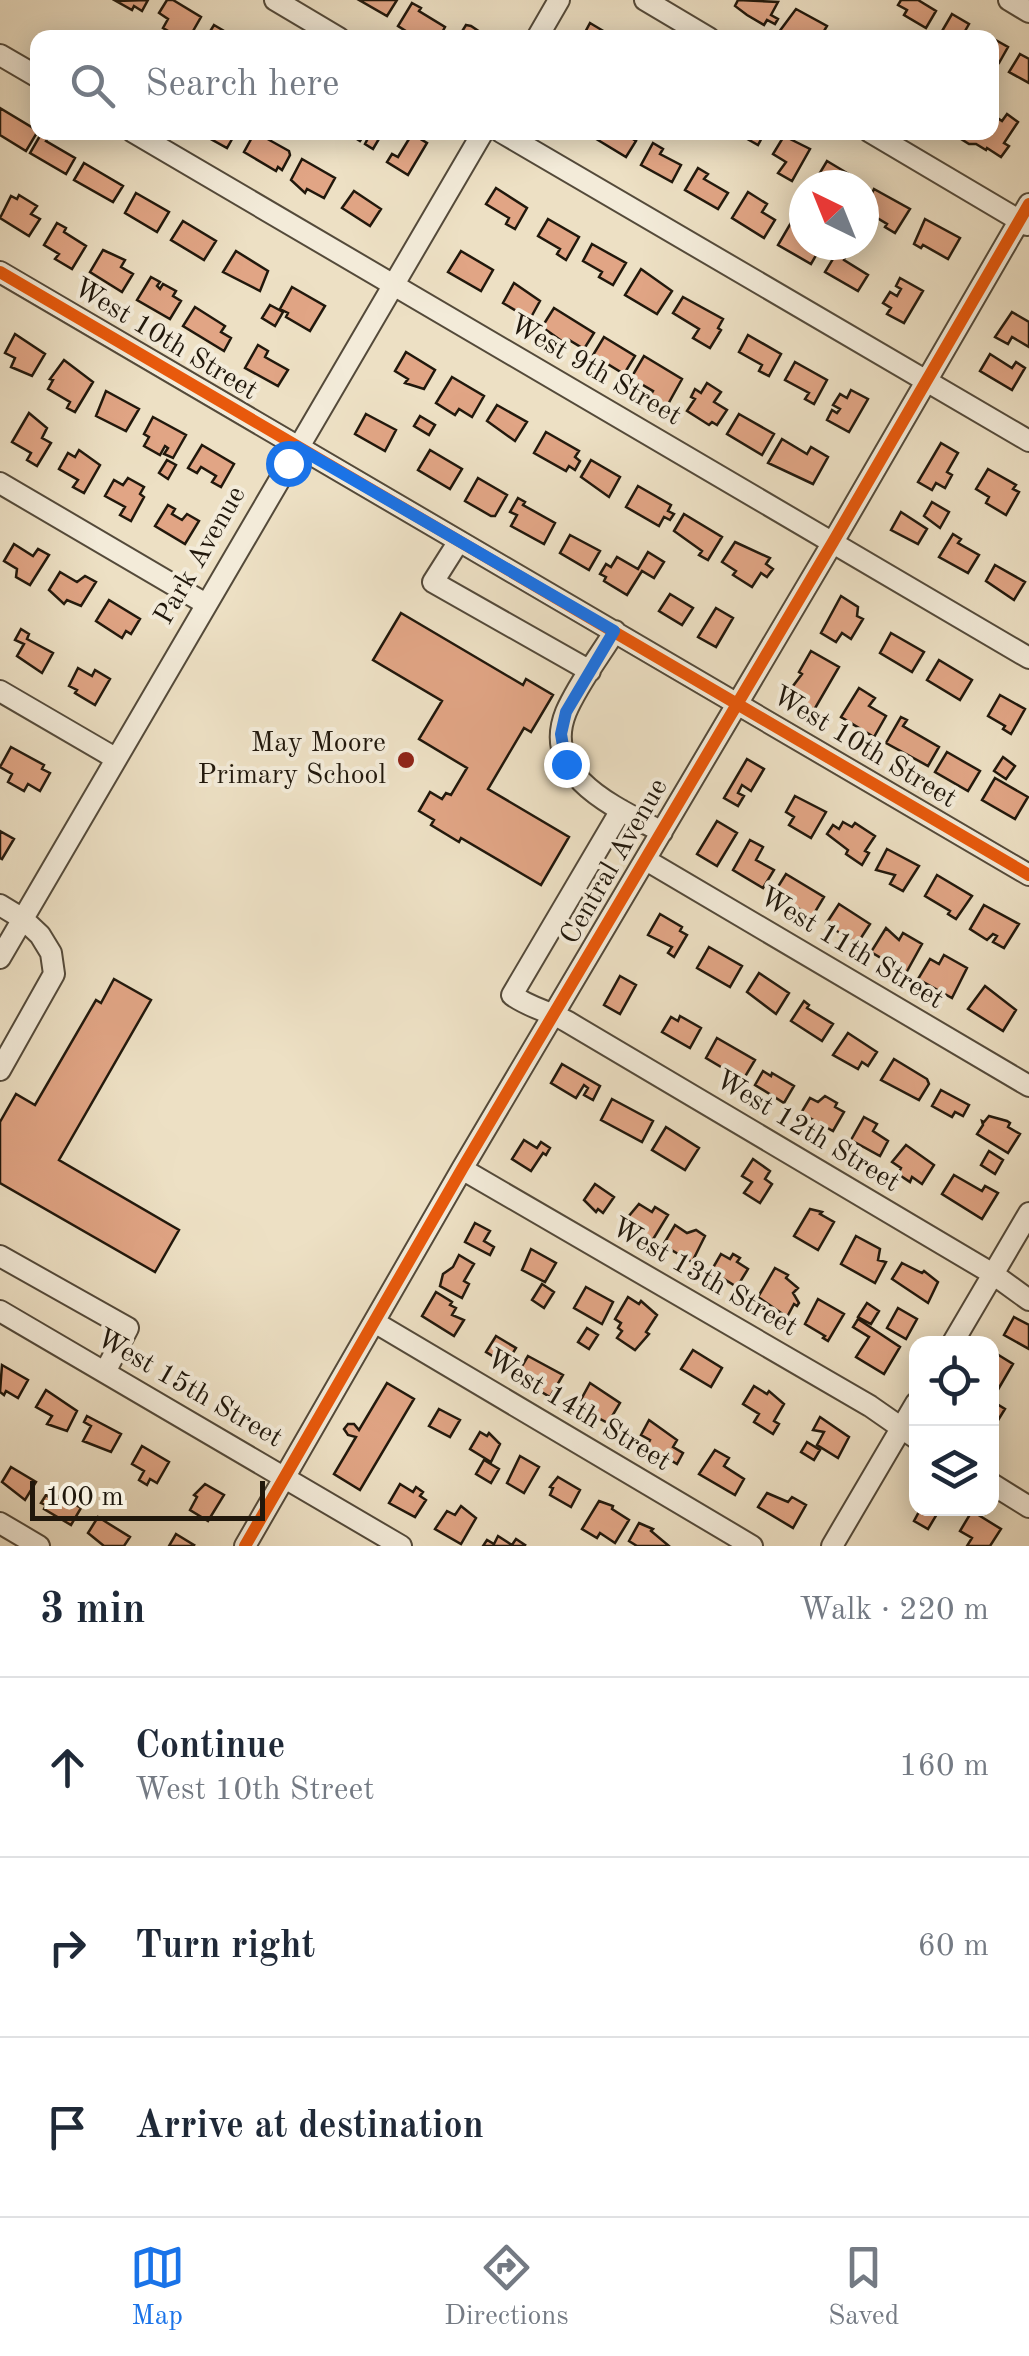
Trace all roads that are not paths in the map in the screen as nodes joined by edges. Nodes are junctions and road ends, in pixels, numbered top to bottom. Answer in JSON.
{"nodes":[{"id":1,"x":275,"y":0,"type":"edge"},
{"id":2,"x":558,"y":0,"type":"edge"},
{"id":3,"x":645,"y":0,"type":"edge"},
{"id":4,"x":1009,"y":0,"type":"edge"},
{"id":5,"x":1029,"y":12,"type":"edge"},
{"id":6,"x":326,"y":30,"type":"edge"},
{"id":7,"x":541,"y":30,"type":"edge"},
{"id":8,"x":695,"y":30,"type":"edge"},
{"id":9,"x":0,"y":55,"type":"edge"},
{"id":10,"x":30,"y":72,"type":"edge"},
{"id":11,"x":147,"y":140,"type":"edge"},
{"id":12,"x":478,"y":140,"type":"edge"},
{"id":13,"x":515,"y":140,"type":"edge"},
{"id":14,"x":885,"y":140,"type":"edge"},
{"id":15,"x":1026,"y":217,"type":"edge"},
{"id":16,"x":0,"y":272,"type":"edge"},
{"id":17,"x":392,"y":284,"type":"junction"},
{"id":18,"x":926,"y":380,"type":"junction"},
{"id":19,"x":1029,"y":441,"type":"edge"},
{"id":20,"x":297,"y":447,"type":"junction"},
{"id":21,"x":0,"y":483,"type":"edge"},
{"id":22,"x":459,"y":541,"type":"junction"},
{"id":23,"x":833,"y":542,"type":"junction"},
{"id":24,"x":206,"y":604,"type":"junction"},
{"id":25,"x":614,"y":631,"type":"junction"},
{"id":26,"x":1029,"y":658,"type":"edge"},
{"id":27,"x":590,"y":671,"type":"junction"},
{"id":28,"x":0,"y":691,"type":"edge"},
{"id":29,"x":737,"y":702,"type":"junction"},
{"id":30,"x":115,"y":758,"type":"junction"},
{"id":31,"x":621,"y":810,"type":"junction"},
{"id":32,"x":662,"y":832,"type":"junction"},
{"id":33,"x":646,"y":860,"type":"junction"},
{"id":34,"x":1029,"y":874,"type":"edge"},
{"id":35,"x":0,"y":905,"type":"edge"},
{"id":36,"x":23,"y":918,"type":"junction"},
{"id":37,"x":0,"y":958,"type":"edge"},
{"id":38,"x":555,"y":1015,"type":"junction"},
{"id":39,"x":0,"y":1070,"type":"edge"},
{"id":40,"x":1029,"y":1086,"type":"edge"},
{"id":41,"x":462,"y":1169,"type":"junction"},
{"id":42,"x":1029,"y":1213,"type":"edge"},
{"id":43,"x":0,"y":1256,"type":"edge"},
{"id":44,"x":994,"y":1274,"type":"junction"},
{"id":45,"x":1029,"y":1300,"type":"edge"},
{"id":46,"x":0,"y":1312,"type":"edge"},
{"id":47,"x":376,"y":1323,"type":"junction"},
{"id":48,"x":957,"y":1336,"type":"edge"},
{"id":49,"x":104,"y":1372,"type":"junction"},
{"id":50,"x":909,"y":1432,"type":"edge"},
{"id":51,"x":285,"y":1478,"type":"junction"},
{"id":52,"x":999,"y":1488,"type":"edge"},
{"id":53,"x":1029,"y":1506,"type":"edge"},
{"id":54,"x":0,"y":1523,"type":"edge"},
{"id":55,"x":39,"y":1546,"type":"edge"},
{"id":56,"x":245,"y":1546,"type":"edge"},
{"id":57,"x":401,"y":1546,"type":"edge"},
{"id":58,"x":752,"y":1546,"type":"edge"},
{"id":59,"x":832,"y":1546,"type":"edge"}],
"edges":[{"from":1,"to":6,"type":"street"},
{"from":2,"to":7,"type":"street"},
{"from":3,"to":8,"type":"street"},
{"from":4,"to":5,"type":"street"},
{"from":9,"to":10,"type":"street"},
{"from":11,"to":17,"type":"street","name":"West 9th Street"},
{"from":12,"to":17,"type":"street","name":"Park Avenue"},
{"from":13,"to":18,"type":"street"},
{"from":14,"to":15,"type":"street"},
{"from":15,"to":18,"type":"street","name":"Central Avenue"},
{"from":16,"to":20,"type":"street","name":"West 10th Street"},
{"from":17,"to":20,"type":"street","name":"Park Avenue"},
{"from":17,"to":23,"type":"street","name":"West 9th Street"},
{"from":18,"to":19,"type":"street"},
{"from":18,"to":23,"type":"street","name":"Central Avenue"},
{"from":20,"to":22,"type":"street","name":"West 10th Street"},
{"from":20,"to":24,"type":"street","name":"Park Avenue"},
{"from":21,"to":24,"type":"street"},
{"from":22,"to":25,"type":"street","name":"West 10th Street"},
{"from":22,"to":27,"type":"street"},
{"from":23,"to":26,"type":"street","name":"West 9th Street"},
{"from":23,"to":29,"type":"street","name":"Central Avenue"},
{"from":24,"to":30,"type":"street","name":"Park Avenue"},
{"from":25,"to":27,"type":"street"},
{"from":25,"to":29,"type":"street","name":"West 10th Street"},
{"from":27,"to":31,"type":"street"},
{"from":28,"to":30,"type":"street"},
{"from":29,"to":32,"type":"street","name":"Central Avenue"},
{"from":29,"to":34,"type":"street","name":"West 10th Street"},
{"from":30,"to":36,"type":"street","name":"Park Avenue"},
{"from":31,"to":32,"type":"street"},
{"from":31,"to":38,"type":"street","name":"West 12th Street"},
{"from":32,"to":33,"type":"street","name":"Central Avenue"},
{"from":33,"to":38,"type":"street","name":"Central Avenue"},
{"from":33,"to":40,"type":"street","name":"West 11th Street"},
{"from":35,"to":36,"type":"street"},
{"from":36,"to":37,"type":"street","name":"Park Avenue"},
{"from":36,"to":39,"type":"street"},
{"from":38,"to":41,"type":"street","name":"Central Avenue"},
{"from":38,"to":44,"type":"street","name":"West 12th Street"},
{"from":41,"to":47,"type":"street","name":"Central Avenue"},
{"from":41,"to":50,"type":"street","name":"West 13th Street"},
{"from":42,"to":44,"type":"street"},
{"from":43,"to":49,"type":"street"},
{"from":44,"to":45,"type":"street","name":"West 12th Street"},
{"from":44,"to":48,"type":"street"},
{"from":46,"to":49,"type":"street","name":"West 15th Street"},
{"from":47,"to":51,"type":"street","name":"Central Avenue"},
{"from":47,"to":58,"type":"street","name":"West 14th Street"},
{"from":49,"to":51,"type":"street","name":"West 15th Street"},
{"from":50,"to":59,"type":"street"},
{"from":51,"to":56,"type":"street","name":"Central Avenue"},
{"from":51,"to":57,"type":"street","name":"West 15th Street"},
{"from":52,"to":53,"type":"street"},
{"from":54,"to":55,"type":"street"}]}
